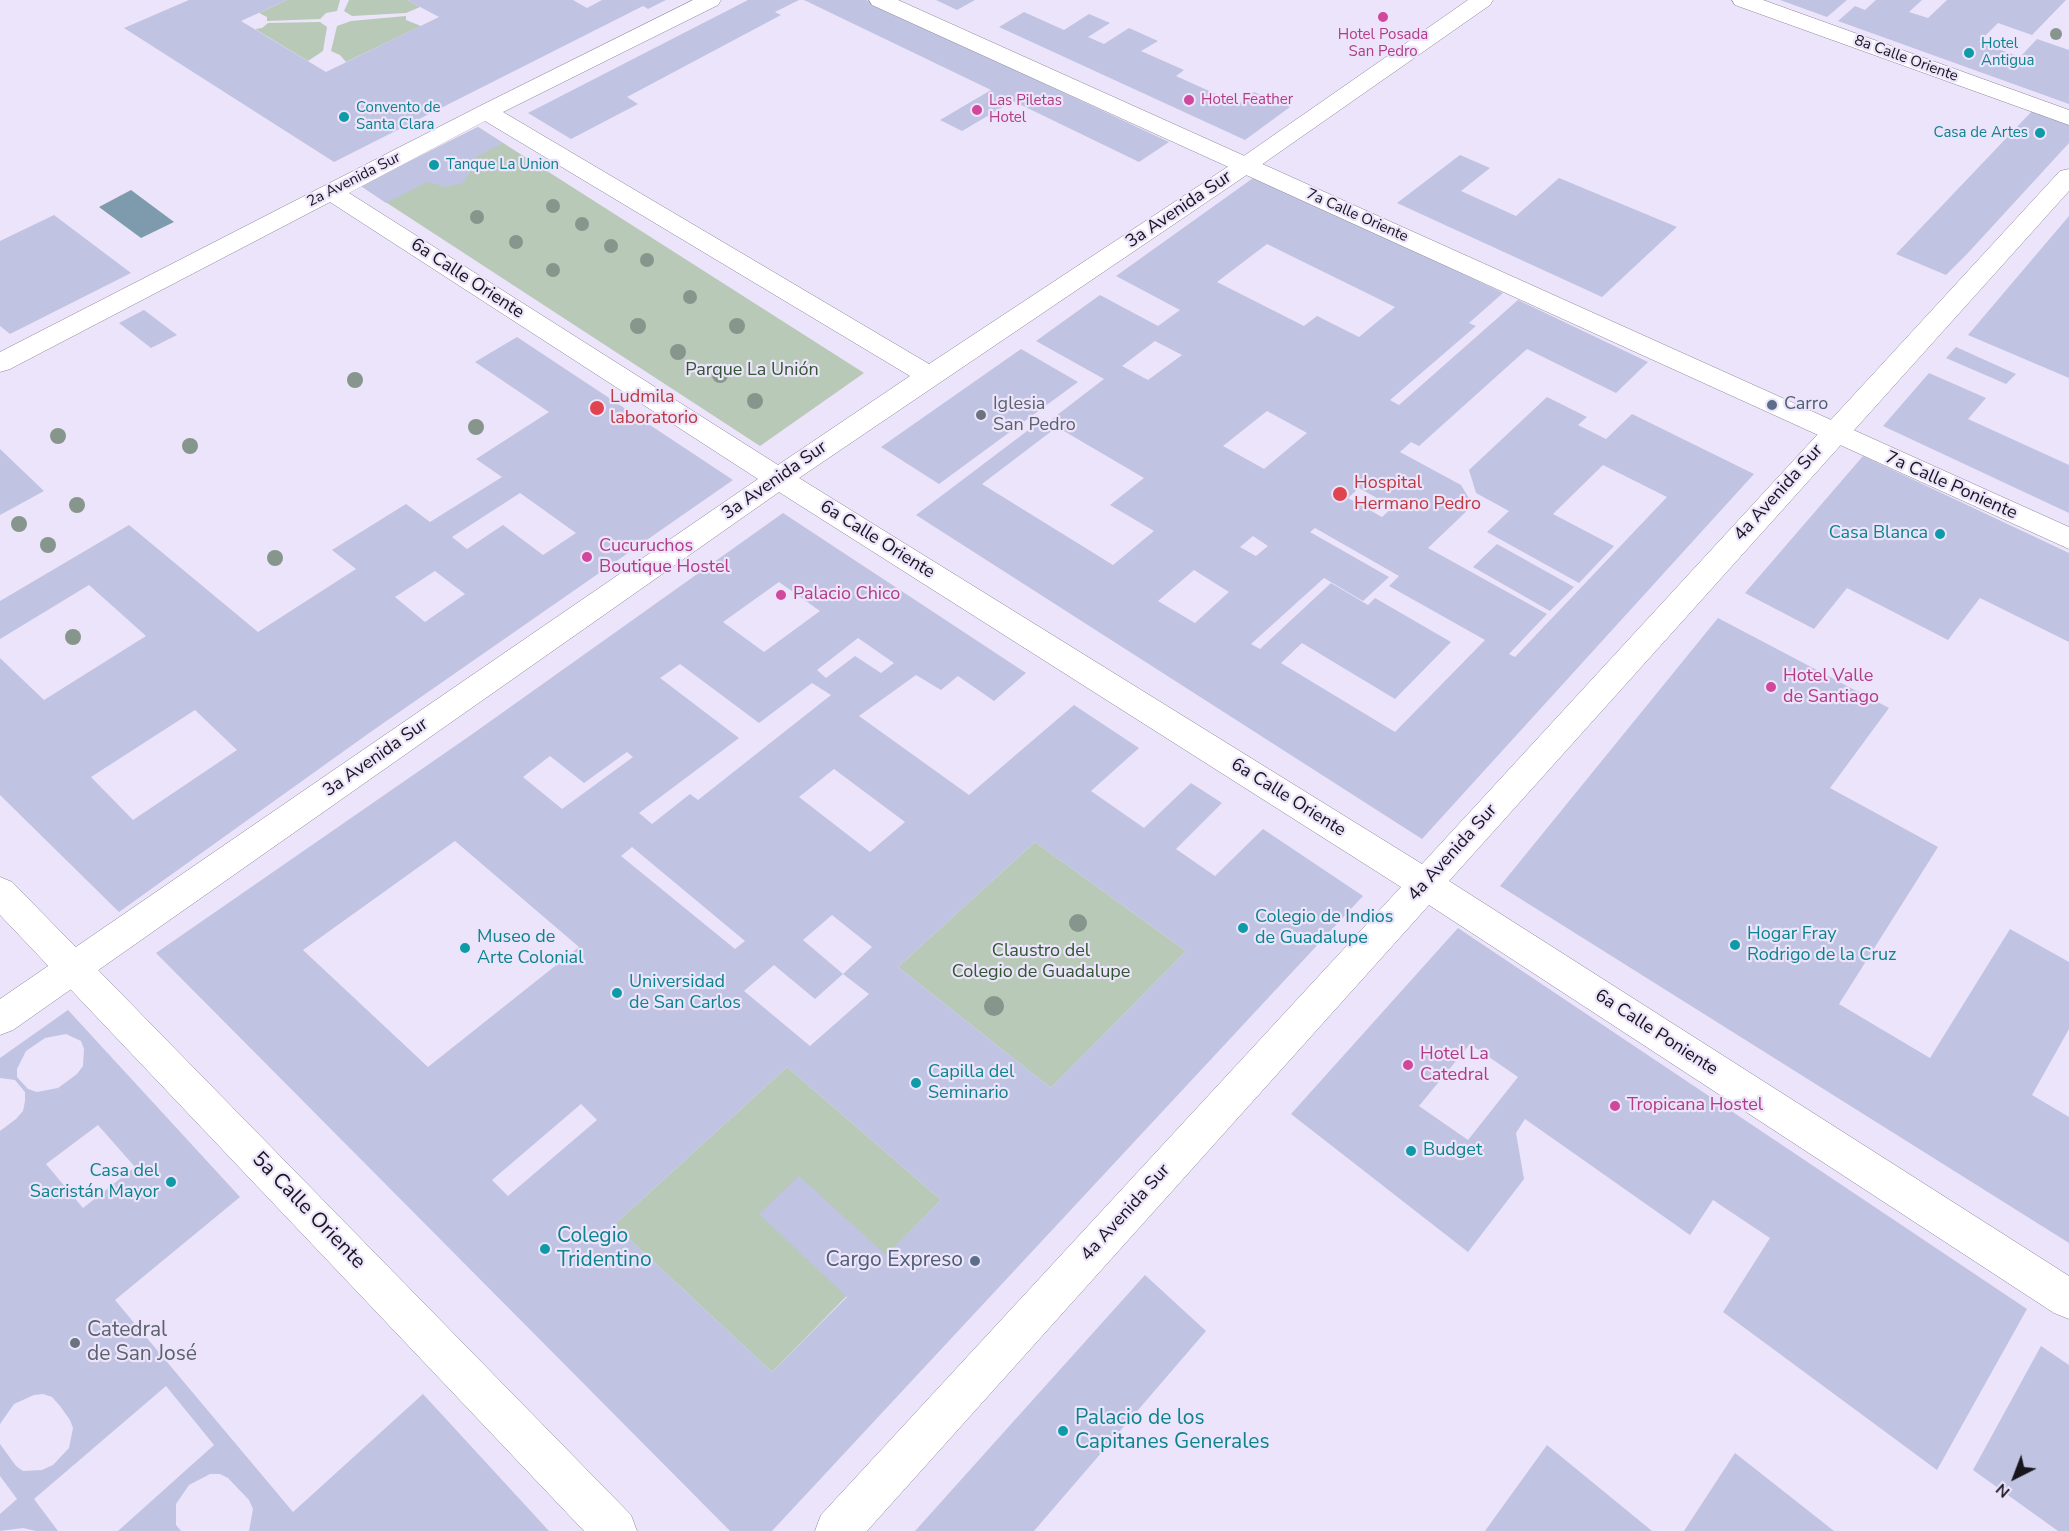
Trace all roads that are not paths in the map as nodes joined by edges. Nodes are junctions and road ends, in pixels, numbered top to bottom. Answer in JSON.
{"nodes":[{"id":1,"x":710,"y":0,"type":"edge"},
{"id":2,"x":880,"y":0,"type":"edge"},
{"id":3,"x":1482,"y":0,"type":"edge"},
{"id":4,"x":1743,"y":0,"type":"edge"},
{"id":5,"x":486,"y":112,"type":"junction"},
{"id":6,"x":2069,"y":118,"type":"edge"},
{"id":7,"x":1246,"y":165,"type":"junction"},
{"id":8,"x":2069,"y":176,"type":"edge"},
{"id":9,"x":331,"y":192,"type":"junction"},
{"id":10,"x":0,"y":363,"type":"edge"},
{"id":11,"x":928,"y":375,"type":"junction"},
{"id":12,"x":1834,"y":432,"type":"junction"},
{"id":13,"x":778,"y":478,"type":"junction"},
{"id":14,"x":2069,"y":539,"type":"edge"},
{"id":15,"x":1425,"y":884,"type":"junction"},
{"id":16,"x":0,"y":892,"type":"edge"},
{"id":17,"x":74,"y":969,"type":"junction"},
{"id":18,"x":0,"y":1019,"type":"edge"},
{"id":19,"x":2069,"y":1299,"type":"edge"},
{"id":20,"x":615,"y":1531,"type":"edge"},
{"id":21,"x":837,"y":1531,"type":"edge"}],
"edges":[{"from":1,"to":5,"type":"street","name":"2a Avenida Sur"},
{"from":2,"to":7,"type":"street","name":"7a Calle Oriente"},
{"from":3,"to":7,"type":"street","name":"3a Avenida Sur"},
{"from":4,"to":6,"type":"street","name":"8a Calle Oriente"},
{"from":5,"to":9,"type":"street","name":"2a Avenida Sur"},
{"from":5,"to":11,"type":"street"},
{"from":7,"to":11,"type":"street","name":"3a Avenida Sur"},
{"from":7,"to":12,"type":"street","name":"7a Calle Oriente"},
{"from":8,"to":12,"type":"street","name":"4a Avenida Sur"},
{"from":9,"to":10,"type":"street","name":"2a Avenida Sur"},
{"from":9,"to":13,"type":"street","name":"6a Calle Oriente"},
{"from":11,"to":13,"type":"street","name":"3a Avenida Sur"},
{"from":12,"to":14,"type":"street","name":"7a Calle Poniente"},
{"from":12,"to":15,"type":"street","name":"4a Avenida Sur"},
{"from":13,"to":15,"type":"street","name":"6a Calle Oriente"},
{"from":13,"to":17,"type":"street","name":"3a Avenida Sur"},
{"from":15,"to":19,"type":"street","name":"6a Calle Poniente"},
{"from":15,"to":21,"type":"street","name":"4a Avenida Sur"},
{"from":16,"to":17,"type":"street","name":"5a Calle Oriente"},
{"from":17,"to":18,"type":"street","name":"3a Avenida Sur"},
{"from":17,"to":20,"type":"street","name":"5a Calle Oriente"}]}
